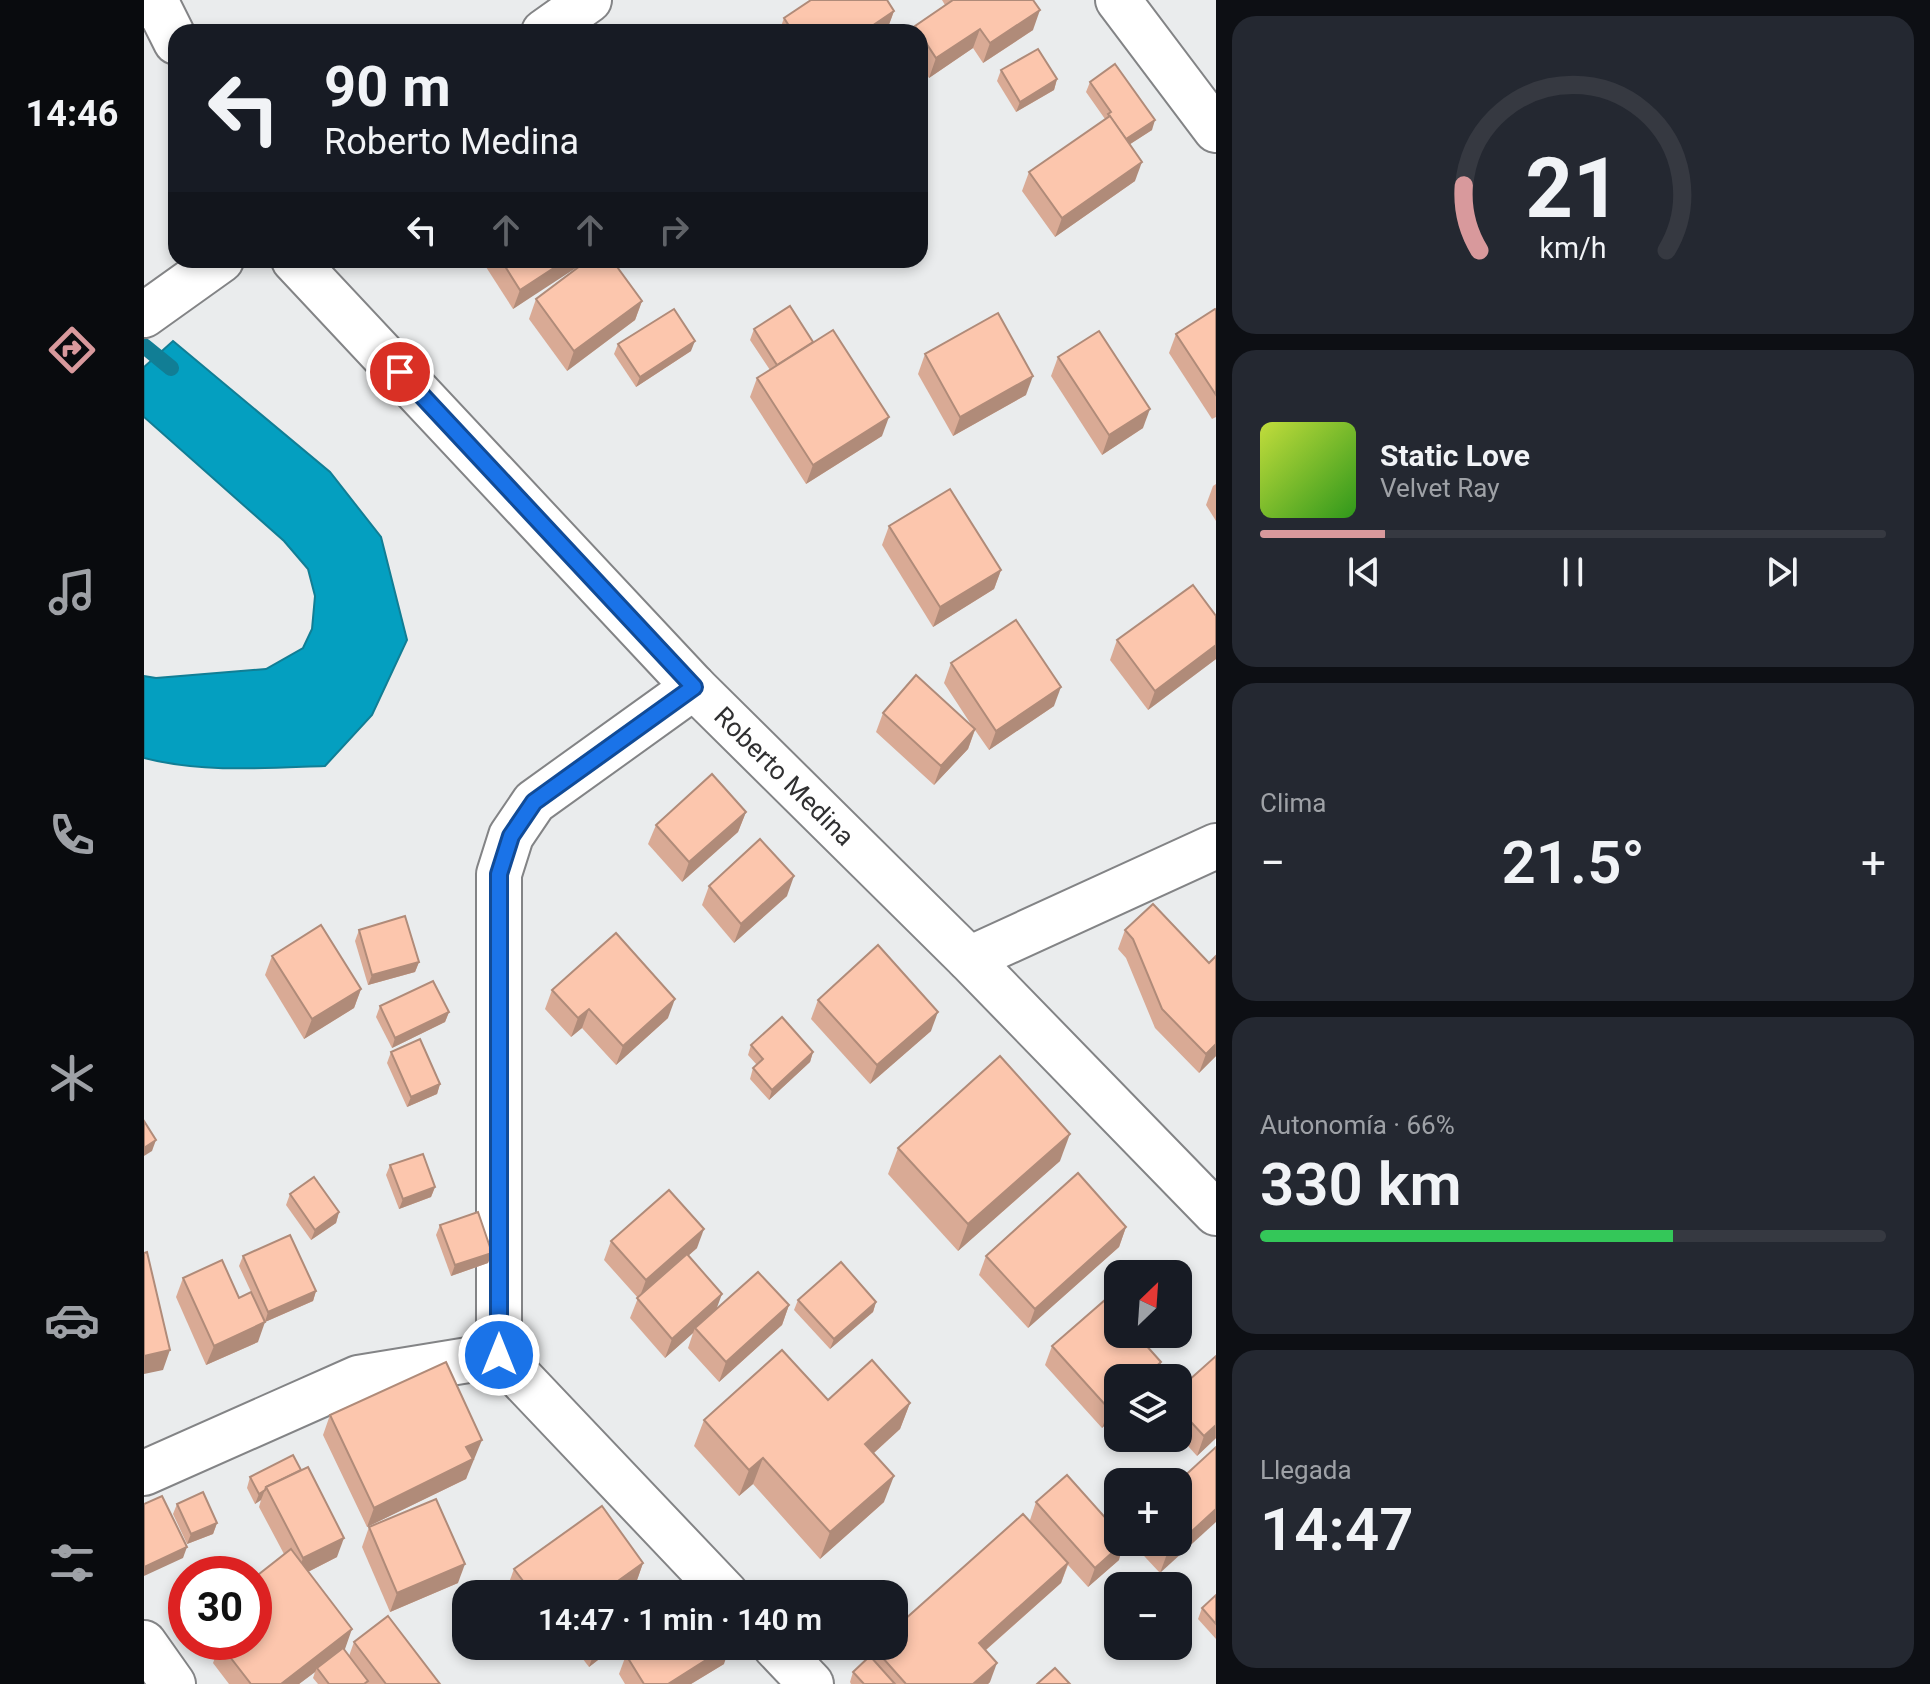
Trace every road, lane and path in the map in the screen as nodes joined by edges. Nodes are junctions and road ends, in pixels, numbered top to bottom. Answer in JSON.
{"nodes":[{"id":1,"x":155,"y":0,"type":"edge"},
{"id":2,"x":589,"y":0,"type":"edge"},
{"id":3,"x":1118,"y":0,"type":"edge"},
{"id":4,"x":555,"y":24,"type":"edge"},
{"id":5,"x":168,"y":26,"type":"edge"},
{"id":6,"x":1216,"y":130,"type":"edge"},
{"id":7,"x":210,"y":268,"type":"edge"},
{"id":8,"x":301,"y":268,"type":"edge"},
{"id":9,"x":149,"y":312,"type":"edge"},
{"id":10,"x":694,"y":687,"type":"junction"},
{"id":11,"x":1216,"y":846,"type":"edge"},
{"id":12,"x":969,"y":959,"type":"junction"},
{"id":13,"x":1216,"y":1213,"type":"edge"},
{"id":14,"x":499,"y":1355,"type":"junction"},
{"id":15,"x":144,"y":1473,"type":"edge"},
{"id":16,"x":713,"y":1580,"type":"edge"},
{"id":17,"x":144,"y":1643,"type":"edge"},
{"id":18,"x":788,"y":1660,"type":"edge"},
{"id":19,"x":173,"y":1684,"type":"edge"},
{"id":20,"x":811,"y":1684,"type":"edge"}],
"edges":[{"from":1,"to":5,"type":"street"},
{"from":2,"to":4,"type":"street"},
{"from":3,"to":6,"type":"street"},
{"from":7,"to":9,"type":"street"},
{"from":8,"to":10,"type":"street","name":"Roberto Medina"},
{"from":10,"to":12,"type":"street","name":"Roberto Medina"},
{"from":10,"to":14,"type":"street"},
{"from":11,"to":12,"type":"street"},
{"from":12,"to":13,"type":"street","name":"Roberto Medina"},
{"from":14,"to":15,"type":"street"},
{"from":14,"to":16,"type":"street"},
{"from":17,"to":19,"type":"street"},
{"from":18,"to":20,"type":"street"}]}
